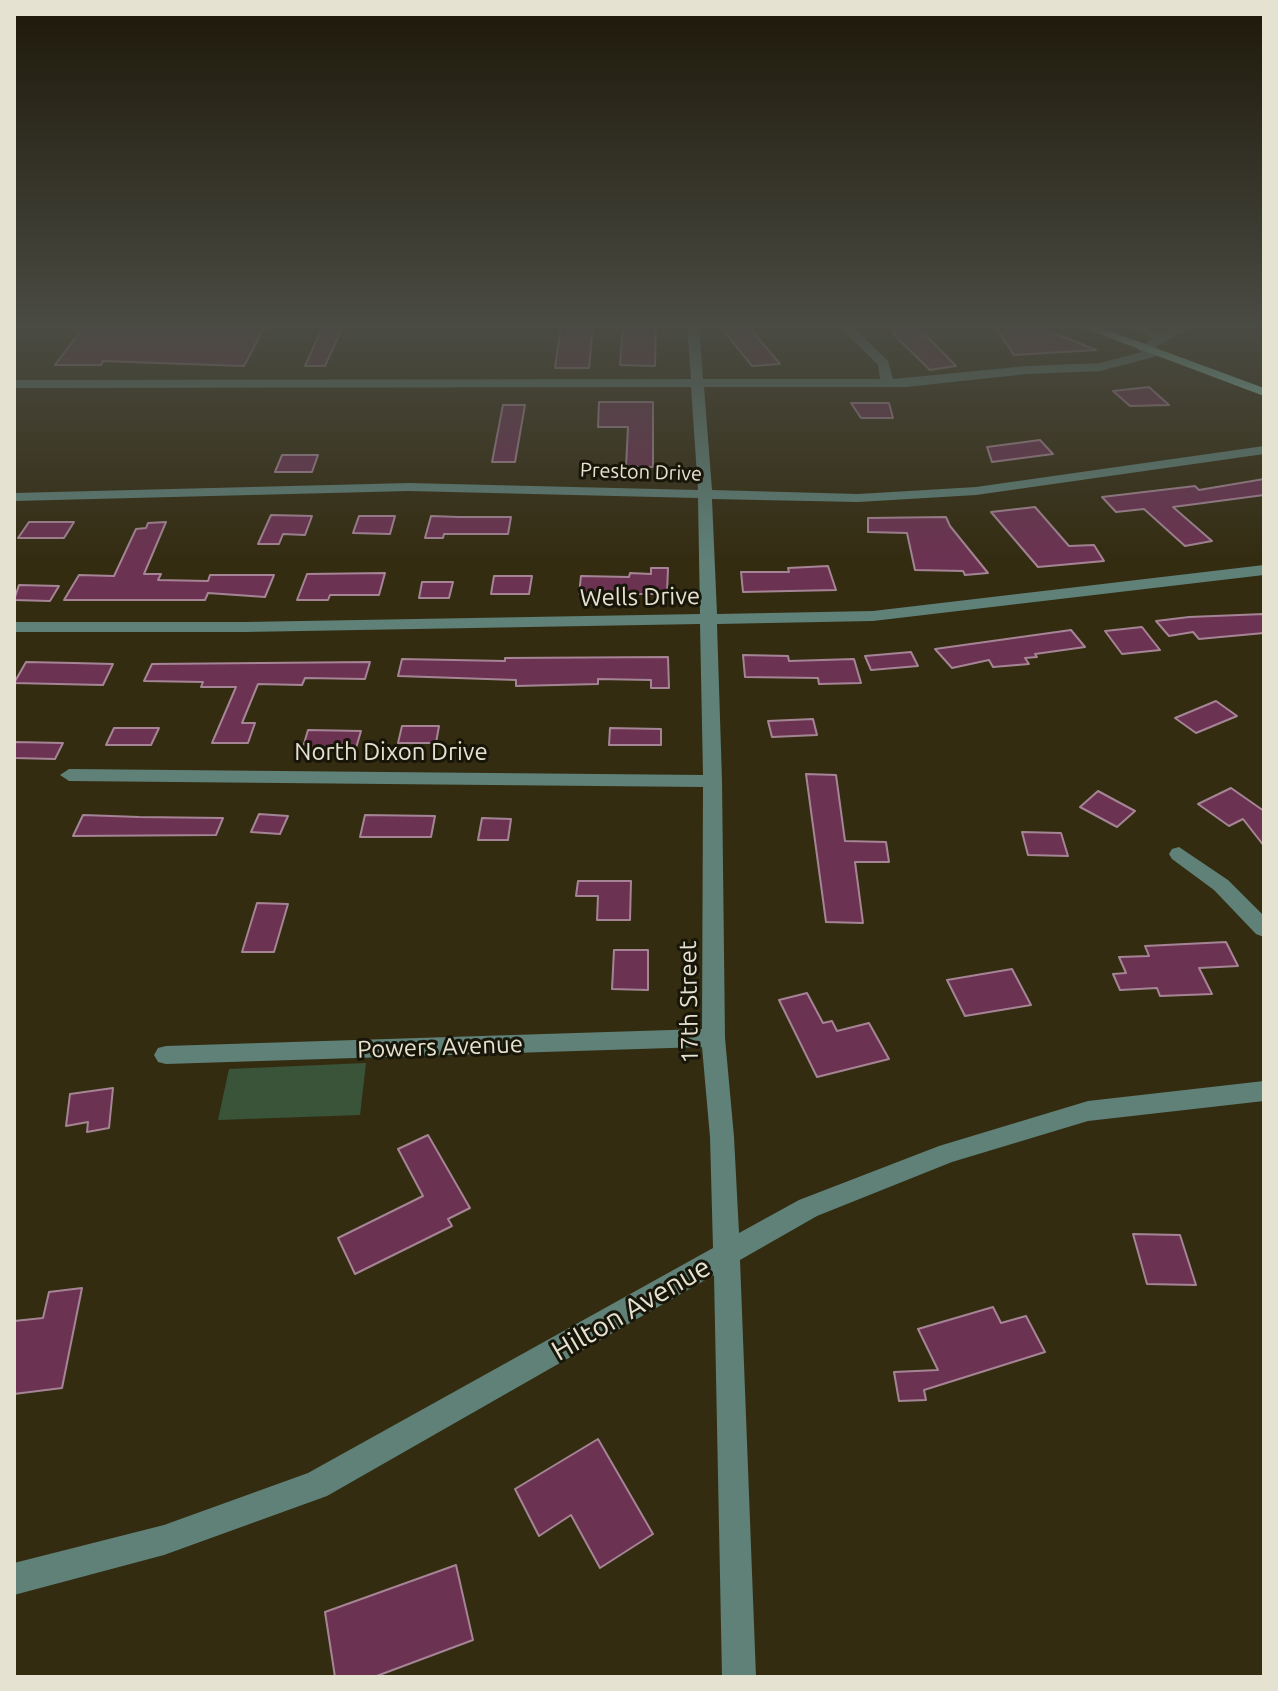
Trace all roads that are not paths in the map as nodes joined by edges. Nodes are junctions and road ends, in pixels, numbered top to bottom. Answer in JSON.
{"nodes":[{"id":1,"x":698,"y":405,"type":"edge"},
{"id":2,"x":1264,"y":450,"type":"edge"},
{"id":3,"x":705,"y":493,"type":"junction"},
{"id":4,"x":14,"y":497,"type":"edge"},
{"id":5,"x":1264,"y":570,"type":"edge"},
{"id":6,"x":706,"y":620,"type":"junction"},
{"id":7,"x":14,"y":627,"type":"edge"},
{"id":8,"x":69,"y":775,"type":"dead end"},
{"id":9,"x":713,"y":781,"type":"junction"},
{"id":10,"x":1179,"y":854,"type":"dead end"},
{"id":11,"x":1264,"y":929,"type":"edge"},
{"id":12,"x":713,"y":1038,"type":"junction"},
{"id":13,"x":166,"y":1055,"type":"dead end"},
{"id":14,"x":1264,"y":1091,"type":"edge"},
{"id":15,"x":727,"y":1254,"type":"junction"},
{"id":16,"x":14,"y":1579,"type":"edge"},
{"id":17,"x":739,"y":1677,"type":"edge"}],
"edges":[{"from":1,"to":3,"type":"street","name":"17th Street"},
{"from":2,"to":3,"type":"street","name":"Preston Drive"},
{"from":3,"to":4,"type":"street","name":"Preston Drive"},
{"from":3,"to":6,"type":"street","name":"17th Street"},
{"from":5,"to":6,"type":"street","name":"Wells Drive"},
{"from":6,"to":7,"type":"street","name":"Wells Drive"},
{"from":6,"to":9,"type":"street","name":"17th Street"},
{"from":8,"to":9,"type":"street","name":"North Dixon Drive"},
{"from":9,"to":12,"type":"street","name":"17th Street"},
{"from":10,"to":11,"type":"street"},
{"from":12,"to":13,"type":"street","name":"Powers Avenue"},
{"from":12,"to":15,"type":"street","name":"17th Street"},
{"from":14,"to":15,"type":"street","name":"Hilton Avenue"},
{"from":15,"to":16,"type":"street","name":"Hilton Avenue"},
{"from":15,"to":17,"type":"street","name":"17th Street"}]}
